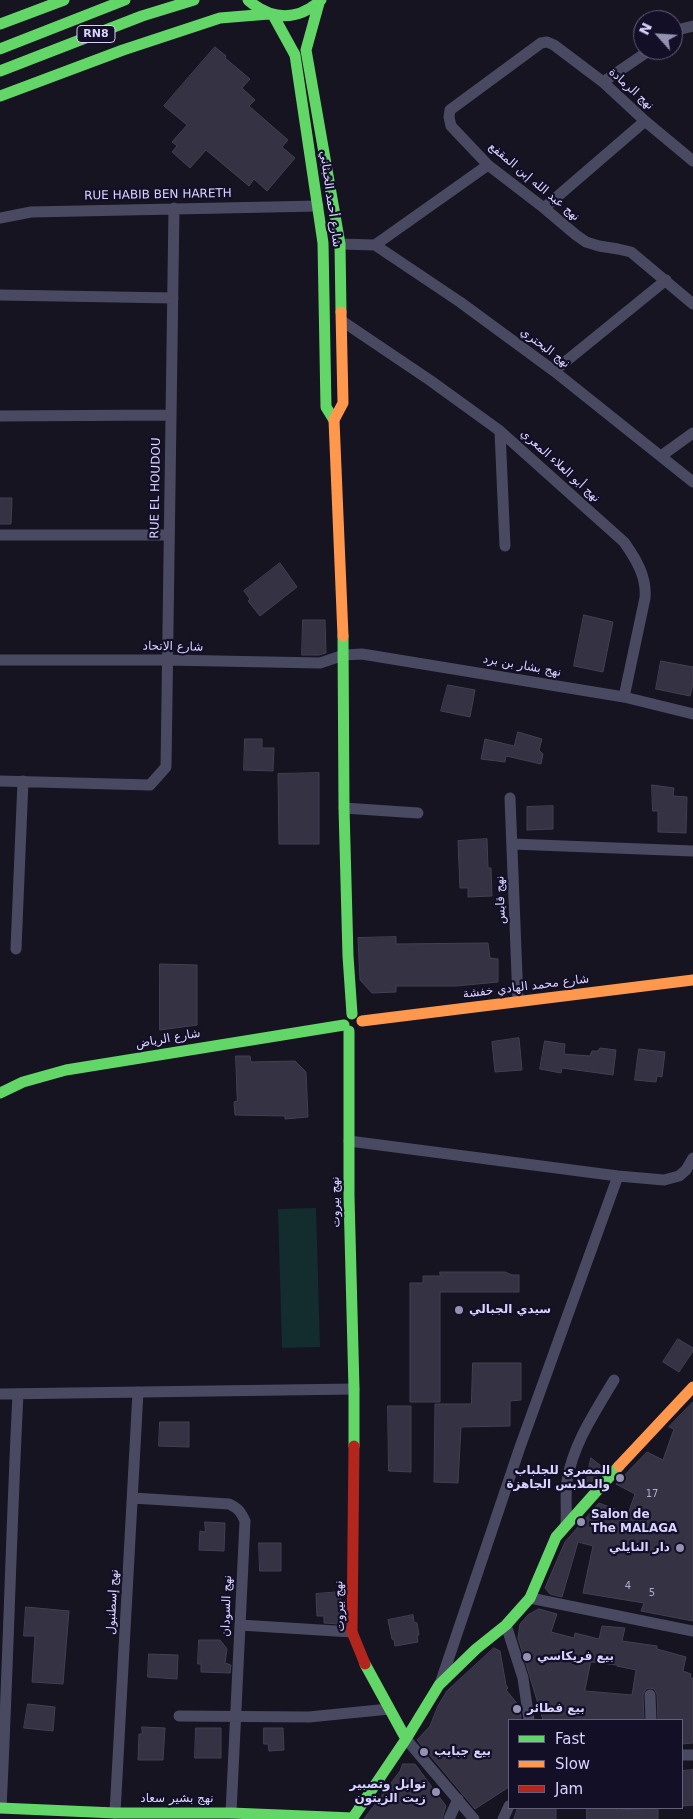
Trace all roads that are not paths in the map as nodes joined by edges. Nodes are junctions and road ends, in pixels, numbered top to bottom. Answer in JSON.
{"nodes":[{"id":1,"x":64,"y":0,"type":"edge"},
{"id":2,"x":125,"y":0,"type":"edge"},
{"id":3,"x":194,"y":0,"type":"edge"},
{"id":4,"x":248,"y":0,"type":"edge"},
{"id":5,"x":50,"y":2,"type":"edge"},
{"id":6,"x":320,"y":2,"type":"edge"},
{"id":7,"x":271,"y":15,"type":"junction"},
{"id":8,"x":0,"y":24,"type":"edge"},
{"id":9,"x":547,"y":42,"type":"joint"},
{"id":10,"x":0,"y":49,"type":"edge"},
{"id":11,"x":635,"y":60,"type":"edge"},
{"id":12,"x":0,"y":71,"type":"edge"},
{"id":13,"x":603,"y":82,"type":"junction"},
{"id":14,"x":0,"y":96,"type":"edge"},
{"id":15,"x":645,"y":121,"type":"junction"},
{"id":16,"x":693,"y":161,"type":"edge"},
{"id":17,"x":488,"y":165,"type":"junction"},
{"id":18,"x":318,"y":206,"type":"junction"},
{"id":19,"x":174,"y":208,"type":"junction"},
{"id":20,"x":544,"y":208,"type":"junction"},
{"id":21,"x":0,"y":218,"type":"edge"},
{"id":22,"x":340,"y":244,"type":"junction"},
{"id":23,"x":375,"y":245,"type":"junction"},
{"id":24,"x":666,"y":280,"type":"junction"},
{"id":25,"x":0,"y":296,"type":"edge"},
{"id":26,"x":173,"y":298,"type":"junction"},
{"id":27,"x":693,"y":304,"type":"edge"},
{"id":28,"x":342,"y":321,"type":"junction"},
{"id":29,"x":554,"y":371,"type":"junction"},
{"id":30,"x":171,"y":415,"type":"junction"},
{"id":31,"x":0,"y":416,"type":"edge"},
{"id":32,"x":334,"y":420,"type":"junction"},
{"id":33,"x":500,"y":431,"type":"junction"},
{"id":34,"x":693,"y":433,"type":"edge"},
{"id":35,"x":660,"y":456,"type":"junction"},
{"id":36,"x":693,"y":482,"type":"edge"},
{"id":37,"x":0,"y":535,"type":"edge"},
{"id":38,"x":170,"y":535,"type":"junction"},
{"id":39,"x":504,"y":546,"type":"dead end"},
{"id":40,"x":344,"y":655,"type":"junction"},
{"id":41,"x":0,"y":660,"type":"edge"},
{"id":42,"x":168,"y":660,"type":"junction"},
{"id":43,"x":624,"y":697,"type":"junction"},
{"id":44,"x":693,"y":714,"type":"edge"},
{"id":45,"x":0,"y":782,"type":"edge"},
{"id":46,"x":23,"y":782,"type":"junction"},
{"id":47,"x":510,"y":798,"type":"dead end"},
{"id":48,"x":344,"y":808,"type":"junction"},
{"id":49,"x":418,"y":812,"type":"dead end"},
{"id":50,"x":512,"y":844,"type":"junction"},
{"id":51,"x":693,"y":851,"type":"edge"},
{"id":52,"x":16,"y":949,"type":"dead end"},
{"id":53,"x":693,"y":980,"type":"edge"},
{"id":54,"x":518,"y":1001,"type":"junction"},
{"id":55,"x":352,"y":1014,"type":"junction"},
{"id":56,"x":362,"y":1021,"type":"junction"},
{"id":57,"x":347,"y":1028,"type":"junction"},
{"id":58,"x":0,"y":1093,"type":"edge"},
{"id":59,"x":349,"y":1142,"type":"junction"},
{"id":60,"x":693,"y":1158,"type":"edge"},
{"id":61,"x":618,"y":1176,"type":"junction"},
{"id":62,"x":614,"y":1380,"type":"dead end"},
{"id":63,"x":693,"y":1387,"type":"edge"},
{"id":64,"x":354,"y":1389,"type":"junction"},
{"id":65,"x":138,"y":1392,"type":"junction"},
{"id":66,"x":0,"y":1394,"type":"edge"},
{"id":67,"x":18,"y":1394,"type":"junction"},
{"id":68,"x":133,"y":1498,"type":"junction"},
{"id":69,"x":566,"y":1524,"type":"junction"},
{"id":70,"x":5,"y":1553,"type":"edge"},
{"id":71,"x":530,"y":1598,"type":"junction"},
{"id":72,"x":240,"y":1625,"type":"junction"},
{"id":73,"x":506,"y":1625,"type":"junction"},
{"id":74,"x":693,"y":1631,"type":"edge"},
{"id":75,"x":352,"y":1632,"type":"junction"},
{"id":76,"x":4,"y":1670,"type":"edge"},
{"id":77,"x":440,"y":1685,"type":"junction"},
{"id":78,"x":650,"y":1695,"type":"dead end"},
{"id":79,"x":389,"y":1709,"type":"junction"},
{"id":80,"x":179,"y":1716,"type":"dead end"},
{"id":81,"x":236,"y":1716,"type":"junction"},
{"id":82,"x":529,"y":1719,"type":"edge"},
{"id":83,"x":651,"y":1719,"type":"edge"},
{"id":84,"x":406,"y":1739,"type":"junction"},
{"id":85,"x":458,"y":1799,"type":"junction"},
{"id":86,"x":0,"y":1808,"type":"edge"},
{"id":87,"x":508,"y":1808,"type":"edge"},
{"id":88,"x":46,"y":1813,"type":"edge"},
{"id":89,"x":115,"y":1813,"type":"junction"},
{"id":90,"x":232,"y":1813,"type":"junction"},
{"id":91,"x":353,"y":1818,"type":"edge"},
{"id":92,"x":72,"y":1819,"type":"edge"},
{"id":93,"x":449,"y":1819,"type":"edge"},
{"id":94,"x":474,"y":1819,"type":"edge"},
{"id":95,"x":502,"y":1819,"type":"edge"}],
"edges":[{"from":1,"to":5,"type":"main road"},
{"from":2,"to":10,"type":"main road","number":"RN8"},
{"from":3,"to":12,"type":"main road","number":"RN8"},
{"from":4,"to":7,"type":"main road"},
{"from":5,"to":8,"type":"main road"},
{"from":6,"to":7,"type":"main road"},
{"from":6,"to":22,"type":"main road"},
{"from":7,"to":14,"type":"main road"},
{"from":7,"to":18,"type":"main road","name":"شارع أحمد الخبثاني"},
{"from":9,"to":13,"type":"street","name":"نهج الرمادة"},
{"from":9,"to":17,"type":"street","name":"نهج عبد الله إبن المقفع"},
{"from":11,"to":13,"type":"street"},
{"from":13,"to":15,"type":"street","name":"نهج الرمادة"},
{"from":15,"to":16,"type":"street","name":"نهج الرمادة"},
{"from":15,"to":20,"type":"street"},
{"from":17,"to":20,"type":"street","name":"نهج عبد الله إبن المقفع"},
{"from":17,"to":23,"type":"street"},
{"from":18,"to":19,"type":"street","name":"RUE HABIB BEN HARETH"},
{"from":18,"to":32,"type":"main road","name":"شارع أحمد الخبثاني"},
{"from":19,"to":21,"type":"street","name":"RUE HABIB BEN HARETH"},
{"from":19,"to":26,"type":"street","name":"RUE EL HOUDOU"},
{"from":20,"to":24,"type":"street","name":"نهج عبد الله إبن المقفع"},
{"from":22,"to":23,"type":"street"},
{"from":22,"to":28,"type":"main road"},
{"from":23,"to":29,"type":"street","name":"نهج البحتري"},
{"from":24,"to":27,"type":"street","name":"نهج عبد الله إبن المقفع"},
{"from":24,"to":29,"type":"street"},
{"from":25,"to":26,"type":"street"},
{"from":26,"to":30,"type":"street","name":"RUE EL HOUDOU"},
{"from":28,"to":32,"type":"main road"},
{"from":28,"to":33,"type":"street","name":"نهج أبو العلاء المعري"},
{"from":29,"to":35,"type":"street","name":"نهج البحتري"},
{"from":30,"to":31,"type":"street"},
{"from":30,"to":38,"type":"street","name":"RUE EL HOUDOU"},
{"from":32,"to":40,"type":"main road"},
{"from":33,"to":39,"type":"street"},
{"from":33,"to":43,"type":"street","name":"نهج أبو العلاء المعري"},
{"from":34,"to":35,"type":"street"},
{"from":35,"to":36,"type":"street","name":"نهج البحتري"},
{"from":37,"to":38,"type":"street"},
{"from":38,"to":42,"type":"street","name":"RUE EL HOUDOU"},
{"from":40,"to":42,"type":"street","name":"شارع الاتحاد"},
{"from":40,"to":43,"type":"street","name":"نهج بشار بن برد"},
{"from":40,"to":48,"type":"main road"},
{"from":41,"to":42,"type":"street","name":"شارع الاتحاد"},
{"from":42,"to":46,"type":"street","name":"RUE EL HOUDOU"},
{"from":43,"to":44,"type":"street","name":"نهج بشار بن برد"},
{"from":45,"to":46,"type":"street"},
{"from":46,"to":52,"type":"street"},
{"from":47,"to":50,"type":"street","name":"نهج قابس"},
{"from":48,"to":49,"type":"street"},
{"from":48,"to":55,"type":"main road"},
{"from":50,"to":51,"type":"street"},
{"from":50,"to":54,"type":"street","name":"نهج قابس"},
{"from":53,"to":54,"type":"main road","name":"شارع محمد الهادي خفشة"},
{"from":54,"to":56,"type":"main road","name":"شارع محمد الهادي خفشة"},
{"from":55,"to":56,"type":"main road"},
{"from":55,"to":57,"type":"main road"},
{"from":56,"to":57,"type":"main road"},
{"from":57,"to":58,"type":"main road","name":"شارع الرياض"},
{"from":57,"to":59,"type":"main road","name":"نهج بيروت"},
{"from":59,"to":61,"type":"street"},
{"from":59,"to":64,"type":"main road","name":"نهج بيروت"},
{"from":60,"to":61,"type":"street"},
{"from":61,"to":77,"type":"street"},
{"from":62,"to":69,"type":"street"},
{"from":63,"to":69,"type":"main road"},
{"from":64,"to":65,"type":"street"},
{"from":64,"to":75,"type":"main road","name":"نهج بيروت"},
{"from":65,"to":67,"type":"street"},
{"from":65,"to":68,"type":"street","name":"نهج إسطنبول"},
{"from":66,"to":67,"type":"street"},
{"from":67,"to":70,"type":"street"},
{"from":68,"to":72,"type":"street","name":"نهج السودان"},
{"from":68,"to":89,"type":"street","name":"نهج إسطنبول"},
{"from":69,"to":71,"type":"main road"},
{"from":70,"to":76,"type":"street"},
{"from":71,"to":73,"type":"main road"},
{"from":71,"to":74,"type":"street"},
{"from":72,"to":75,"type":"street"},
{"from":72,"to":81,"type":"street","name":"نهج السودان"},
{"from":73,"to":77,"type":"main road"},
{"from":73,"to":82,"type":"street"},
{"from":75,"to":79,"type":"main road","name":"نهج بيروت"},
{"from":76,"to":86,"type":"street"},
{"from":77,"to":84,"type":"main road"},
{"from":78,"to":83,"type":"street"},
{"from":79,"to":81,"type":"street"},
{"from":79,"to":84,"type":"main road","name":"نهج بيروت"},
{"from":80,"to":81,"type":"street"},
{"from":81,"to":90,"type":"street","name":"نهج السودان"},
{"from":84,"to":85,"type":"street"},
{"from":84,"to":91,"type":"main road"},
{"from":85,"to":93,"type":"street"},
{"from":85,"to":94,"type":"street"},
{"from":86,"to":88,"type":"main road","name":"نهج بشير سعاد"},
{"from":87,"to":95,"type":"street"},
{"from":88,"to":89,"type":"main road","name":"نهج بشير سعاد"},
{"from":88,"to":92,"type":"street"},
{"from":89,"to":90,"type":"main road","name":"نهج بشير سعاد"},
{"from":90,"to":91,"type":"main road","name":"نهج بشير سعاد"}]}
